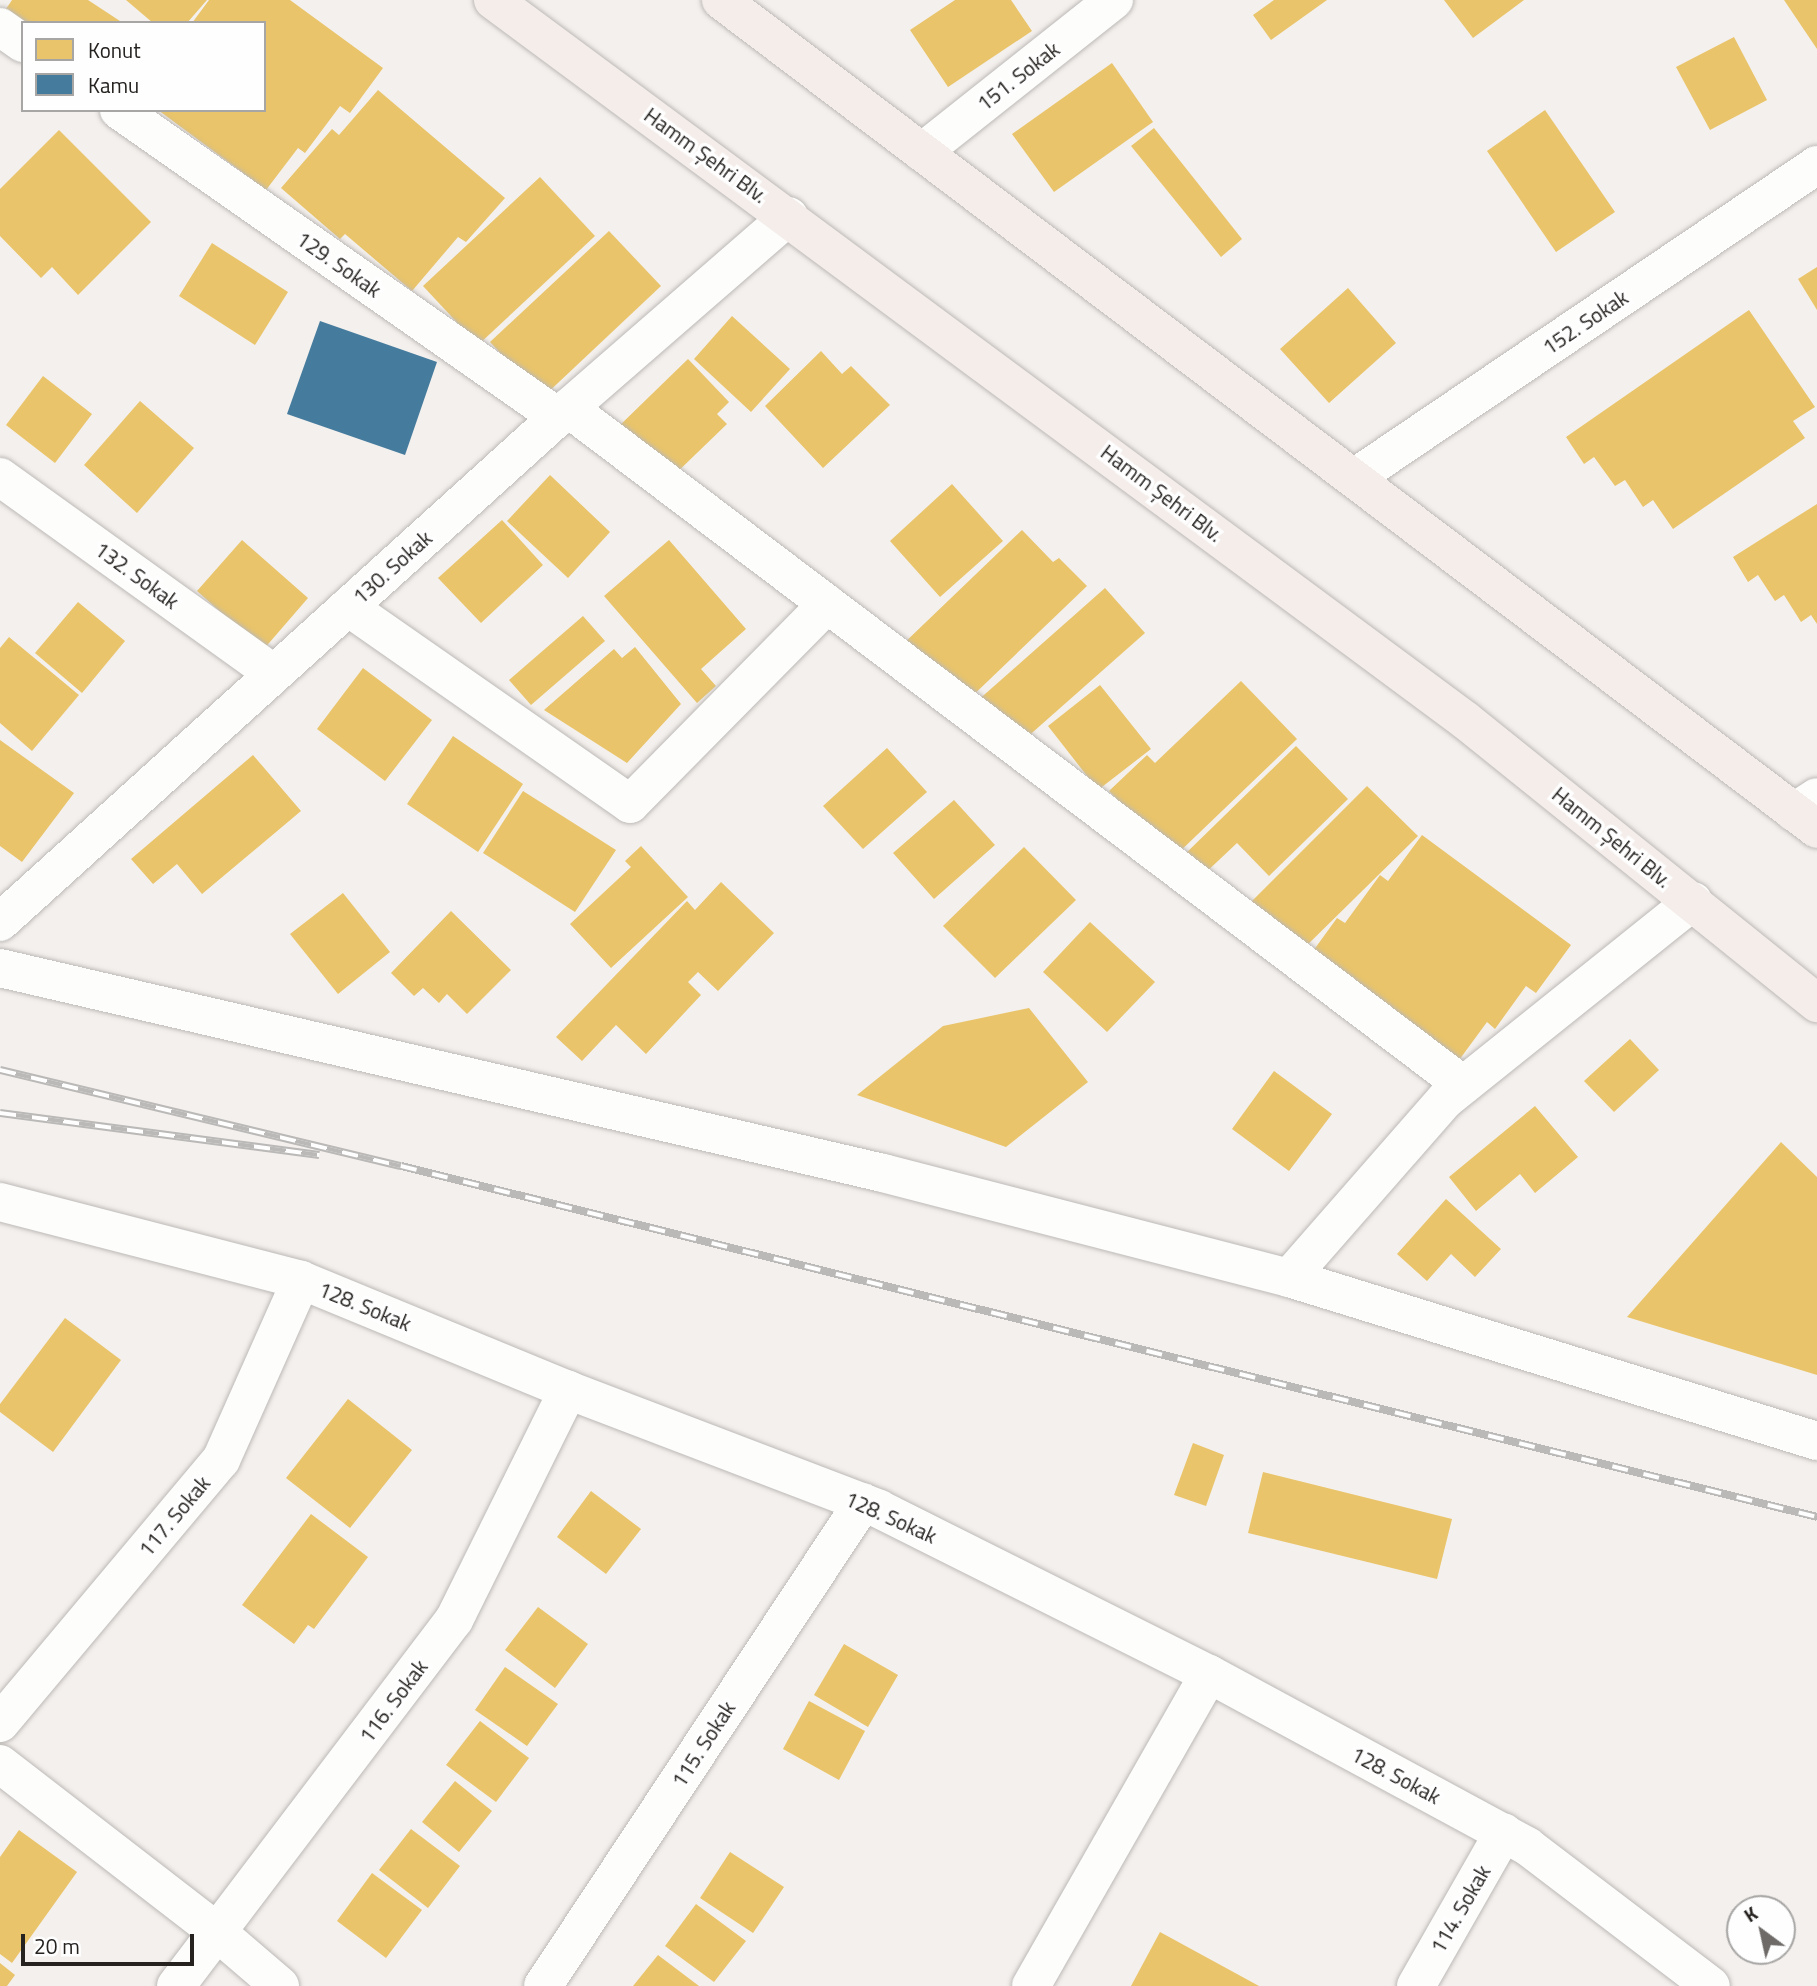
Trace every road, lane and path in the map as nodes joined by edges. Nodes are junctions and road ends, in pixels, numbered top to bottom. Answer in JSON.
{"nodes":[{"id":1,"x":494,"y":0,"type":"edge"},
{"id":2,"x":721,"y":0,"type":"edge"},
{"id":3,"x":1114,"y":0,"type":"edge"},
{"id":4,"x":0,"y":27,"type":"edge"},
{"id":5,"x":21,"y":42,"type":"edge"},
{"id":6,"x":122,"y":112,"type":"edge"},
{"id":7,"x":922,"y":152,"type":"junction"},
{"id":8,"x":1817,"y":165,"type":"edge"},
{"id":9,"x":789,"y":216,"type":"junction"},
{"id":10,"x":563,"y":413,"type":"junction"},
{"id":11,"x":0,"y":477,"type":"edge"},
{"id":12,"x":1354,"y":478,"type":"junction"},
{"id":13,"x":827,"y":604,"type":"junction"},
{"id":14,"x":348,"y":607,"type":"junction"},
{"id":15,"x":273,"y":673,"type":"junction"},
{"id":16,"x":1809,"y":812,"type":"edge"},
{"id":17,"x":1693,"y":901,"type":"junction"},
{"id":18,"x":0,"y":922,"type":"edge"},
{"id":19,"x":0,"y":968,"type":"edge"},
{"id":20,"x":1817,"y":1003,"type":"edge"},
{"id":21,"x":1463,"y":1085,"type":"junction"},
{"id":22,"x":0,"y":1202,"type":"edge"},
{"id":23,"x":1289,"y":1278,"type":"junction"},
{"id":24,"x":301,"y":1280,"type":"junction"},
{"id":25,"x":568,"y":1390,"type":"junction"},
{"id":26,"x":1817,"y":1441,"type":"edge"},
{"id":27,"x":863,"y":1502,"type":"junction"},
{"id":28,"x":1209,"y":1674,"type":"junction"},
{"id":29,"x":0,"y":1723,"type":"edge"},
{"id":30,"x":0,"y":1764,"type":"edge"},
{"id":31,"x":1504,"y":1832,"type":"junction"},
{"id":32,"x":217,"y":1932,"type":"junction"},
{"id":33,"x":176,"y":1986,"type":"edge"},
{"id":34,"x":279,"y":1986,"type":"edge"},
{"id":35,"x":543,"y":1986,"type":"edge"},
{"id":36,"x":1031,"y":1986,"type":"edge"},
{"id":37,"x":1416,"y":1986,"type":"edge"},
{"id":38,"x":1711,"y":1986,"type":"edge"}],
"edges":[{"from":1,"to":9,"type":"main road","name":"Hamm Şehri Blv."},
{"from":2,"to":7,"type":"main road"},
{"from":3,"to":7,"type":"street","name":"151. Sokak"},
{"from":4,"to":5,"type":"street"},
{"from":6,"to":10,"type":"street","name":"129. Sokak"},
{"from":7,"to":12,"type":"main road"},
{"from":8,"to":12,"type":"street","name":"152. Sokak"},
{"from":9,"to":10,"type":"street","name":"130. Sokak"},
{"from":9,"to":17,"type":"main road","name":"Hamm Şehri Blv."},
{"from":10,"to":13,"type":"street","name":"129. Sokak"},
{"from":10,"to":14,"type":"street","name":"130. Sokak"},
{"from":11,"to":15,"type":"street","name":"132. Sokak"},
{"from":12,"to":16,"type":"main road"},
{"from":13,"to":14,"type":"street"},
{"from":13,"to":21,"type":"street","name":"129. Sokak"},
{"from":14,"to":15,"type":"street","name":"130. Sokak"},
{"from":15,"to":18,"type":"street","name":"130. Sokak"},
{"from":17,"to":20,"type":"main road","name":"Hamm Şehri Blv."},
{"from":17,"to":21,"type":"street"},
{"from":19,"to":23,"type":"street"},
{"from":21,"to":23,"type":"street"},
{"from":22,"to":24,"type":"street","name":"128. Sokak"},
{"from":23,"to":26,"type":"street"},
{"from":24,"to":25,"type":"street","name":"128. Sokak"},
{"from":24,"to":29,"type":"street","name":"117. Sokak"},
{"from":25,"to":27,"type":"street","name":"128. Sokak"},
{"from":25,"to":32,"type":"street","name":"116. Sokak"},
{"from":27,"to":28,"type":"street","name":"128. Sokak"},
{"from":27,"to":35,"type":"street","name":"115. Sokak"},
{"from":28,"to":31,"type":"street","name":"128. Sokak"},
{"from":28,"to":36,"type":"street"},
{"from":30,"to":32,"type":"street"},
{"from":31,"to":37,"type":"street","name":"114. Sokak"},
{"from":31,"to":38,"type":"street","name":"128. Sokak"},
{"from":32,"to":33,"type":"street","name":"116. Sokak"},
{"from":32,"to":34,"type":"street"}]}
